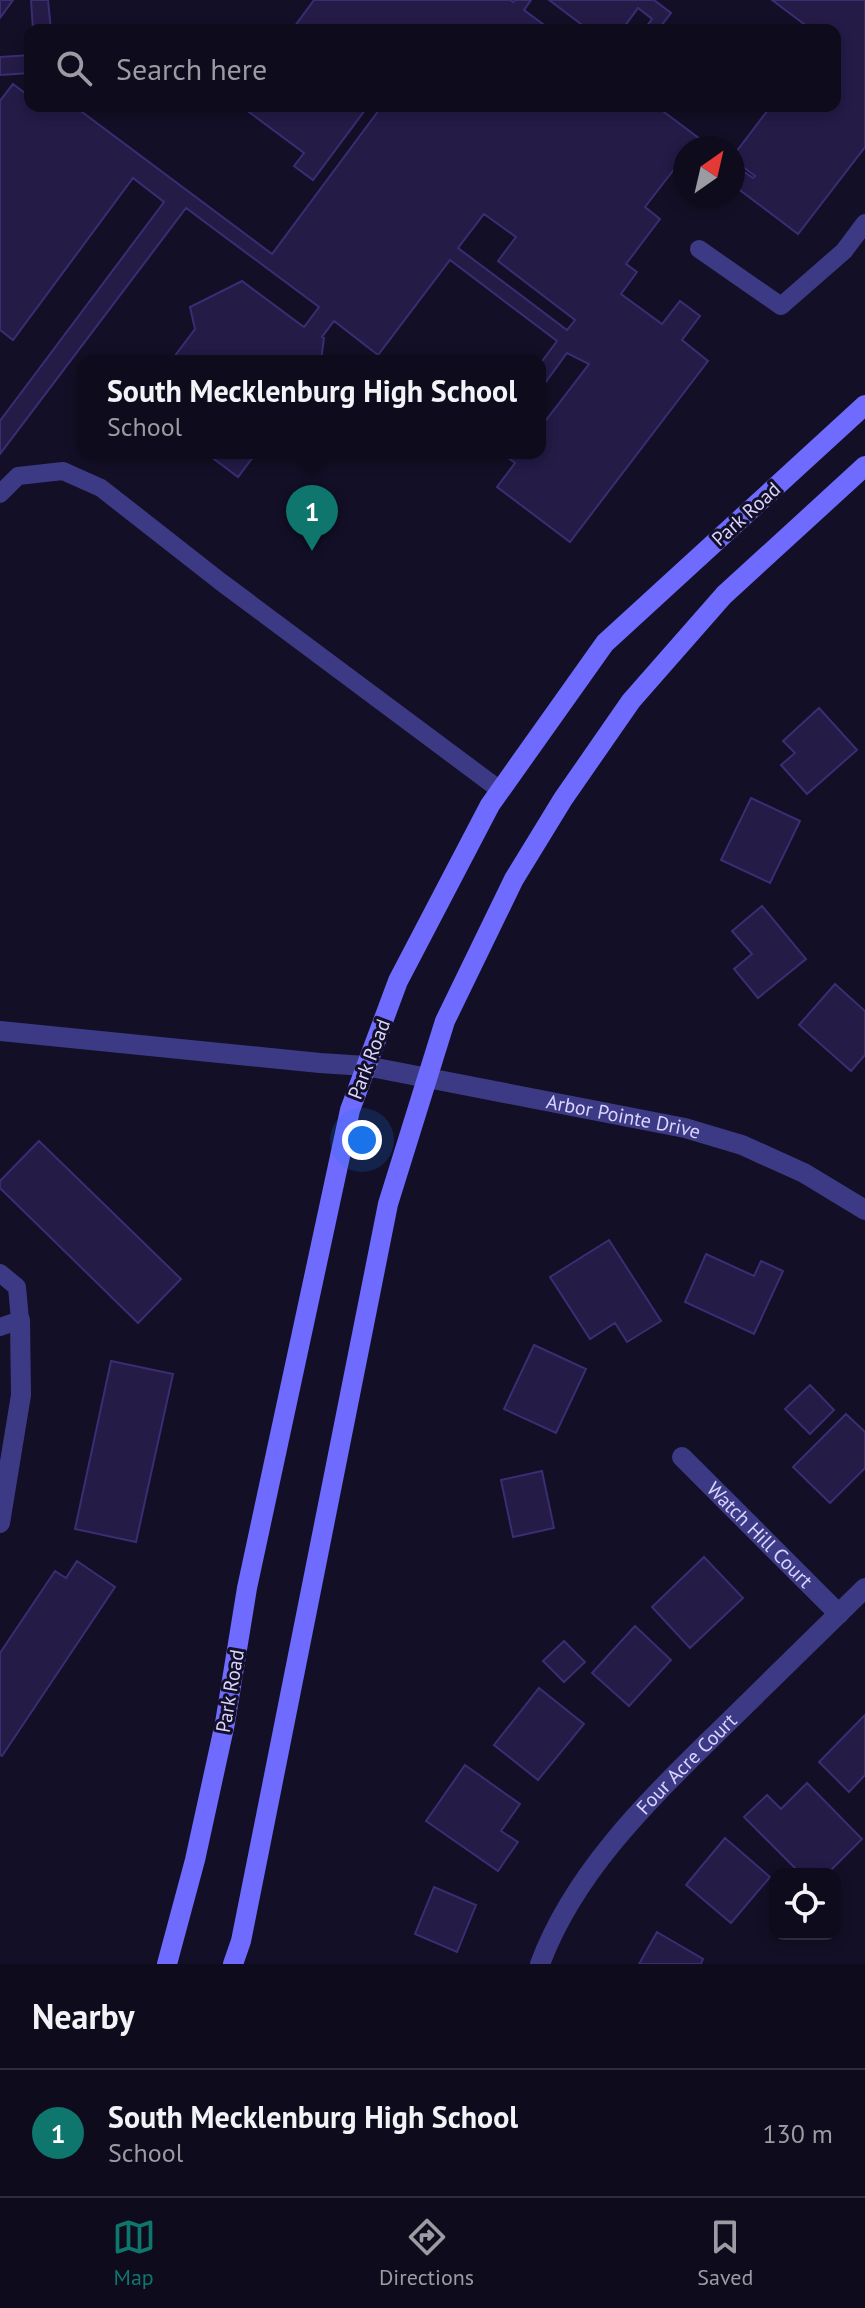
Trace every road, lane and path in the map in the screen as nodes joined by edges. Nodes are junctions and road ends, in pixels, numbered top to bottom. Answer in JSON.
{"nodes":[{"id":1,"x":865,"y":223,"type":"edge"},
{"id":2,"x":699,"y":249,"type":"dead end"},
{"id":3,"x":865,"y":405,"type":"edge"},
{"id":4,"x":865,"y":466,"type":"edge"},
{"id":5,"x":0,"y":494,"type":"edge"},
{"id":6,"x":500,"y":790,"type":"junction"},
{"id":7,"x":0,"y":1031,"type":"edge"},
{"id":8,"x":366,"y":1066,"type":"junction"},
{"id":9,"x":427,"y":1079,"type":"junction"},
{"id":10,"x":865,"y":1210,"type":"edge"},
{"id":11,"x":0,"y":1273,"type":"edge"},
{"id":12,"x":10,"y":1323,"type":"edge"},
{"id":13,"x":682,"y":1457,"type":"dead end"},
{"id":14,"x":0,"y":1523,"type":"edge"},
{"id":15,"x":865,"y":1588,"type":"edge"},
{"id":16,"x":839,"y":1614,"type":"junction"},
{"id":17,"x":167,"y":1964,"type":"edge"},
{"id":18,"x":233,"y":1964,"type":"edge"},
{"id":19,"x":540,"y":1964,"type":"edge"}],
"edges":[{"from":1,"to":2,"type":"lane"},
{"from":3,"to":6,"type":"main road","name":"Park Road"},
{"from":4,"to":9,"type":"main road"},
{"from":5,"to":6,"type":"lane"},
{"from":6,"to":8,"type":"main road","name":"Park Road"},
{"from":7,"to":8,"type":"street","name":"Arbor Pointe Drive"},
{"from":8,"to":9,"type":"street","name":"Arbor Pointe Drive"},
{"from":8,"to":17,"type":"main road","name":"Park Road"},
{"from":9,"to":10,"type":"street","name":"Arbor Pointe Drive"},
{"from":9,"to":18,"type":"main road"},
{"from":11,"to":12,"type":"lane"},
{"from":12,"to":14,"type":"street"},
{"from":13,"to":16,"type":"street","name":"Watch Hill Court"},
{"from":15,"to":16,"type":"street","name":"Four Acre Court"},
{"from":16,"to":19,"type":"street","name":"Four Acre Court"}]}
